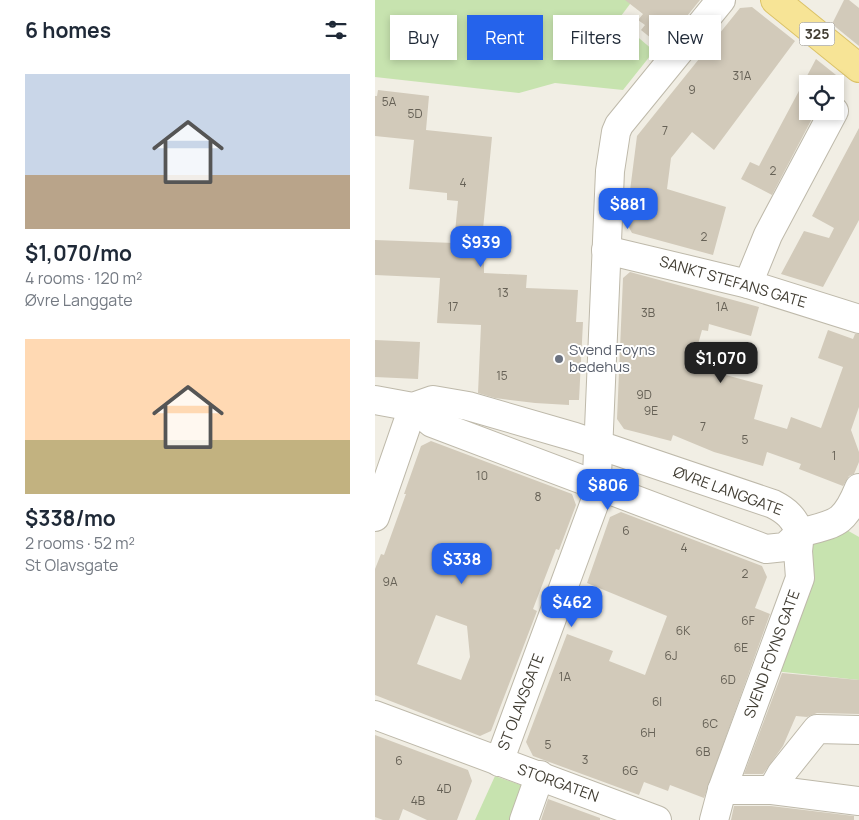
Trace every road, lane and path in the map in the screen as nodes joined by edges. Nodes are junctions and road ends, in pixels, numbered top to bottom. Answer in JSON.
{"nodes":[{"id":1,"x":721,"y":0,"type":"edge"},
{"id":2,"x":775,"y":0,"type":"edge"},
{"id":3,"x":859,"y":68,"type":"edge"},
{"id":4,"x":830,"y":120,"type":"edge"},
{"id":5,"x":606,"y":250,"type":"junction"},
{"id":6,"x":748,"y":284,"type":"junction"},
{"id":7,"x":859,"y":319,"type":"edge"},
{"id":8,"x":375,"y":400,"type":"edge"},
{"id":9,"x":413,"y":407,"type":"junction"},
{"id":10,"x":597,"y":444,"type":"junction"},
{"id":11,"x":597,"y":484,"type":"junction"},
{"id":12,"x":859,"y":488,"type":"edge"},
{"id":13,"x":375,"y":517,"type":"edge"},
{"id":14,"x":800,"y":533,"type":"junction"},
{"id":15,"x":375,"y":716,"type":"edge"},
{"id":16,"x":859,"y":730,"type":"edge"},
{"id":17,"x":499,"y":762,"type":"junction"},
{"id":18,"x":540,"y":775,"type":"junction"},
{"id":19,"x":723,"y":790,"type":"junction"},
{"id":20,"x":772,"y":790,"type":"junction"},
{"id":21,"x":859,"y":801,"type":"edge"},
{"id":22,"x":524,"y":820,"type":"edge"},
{"id":23,"x":657,"y":820,"type":"edge"},
{"id":24,"x":714,"y":820,"type":"edge"}],
"edges":[{"from":1,"to":5,"type":"street","name":"ST OLAVSGATE"},
{"from":2,"to":3,"type":"main road","number":"325"},
{"from":4,"to":6,"type":"street"},
{"from":5,"to":6,"type":"street","name":"SANKT STEFANS GATE"},
{"from":5,"to":10,"type":"street","name":"ST OLAVSGATE"},
{"from":6,"to":7,"type":"street","name":"SANKT STEFANS GATE"},
{"from":8,"to":9,"type":"street","name":"ØVRE LANGGATE"},
{"from":9,"to":10,"type":"street","name":"ØVRE LANGGATE"},
{"from":9,"to":11,"type":"street","name":"ØVRE LANGGATE"},
{"from":9,"to":13,"type":"street"},
{"from":10,"to":11,"type":"street","name":"ST OLAVSGATE"},
{"from":10,"to":14,"type":"street","name":"ØVRE LANGGATE"},
{"from":11,"to":14,"type":"street","name":"ØVRE LANGGATE"},
{"from":11,"to":17,"type":"street","name":"ST OLAVSGATE"},
{"from":12,"to":14,"type":"street"},
{"from":14,"to":19,"type":"street","name":"SVEND FOYNS GATE"},
{"from":15,"to":17,"type":"street","name":"STORGATEN"},
{"from":16,"to":20,"type":"street"},
{"from":17,"to":18,"type":"street","name":"STORGATEN"},
{"from":18,"to":22,"type":"street"},
{"from":18,"to":23,"type":"street","name":"STORGATEN"},
{"from":19,"to":20,"type":"street"},
{"from":19,"to":24,"type":"street","name":"SVEND FOYNS GATE"},
{"from":20,"to":21,"type":"street"}]}
